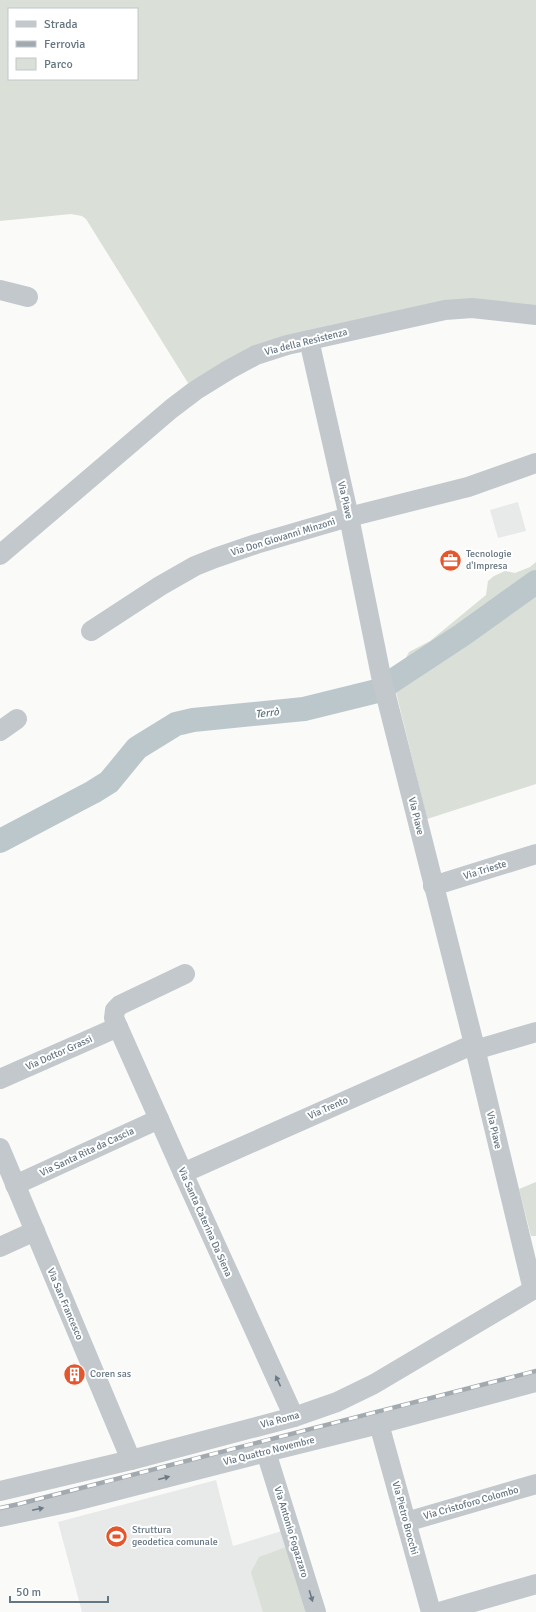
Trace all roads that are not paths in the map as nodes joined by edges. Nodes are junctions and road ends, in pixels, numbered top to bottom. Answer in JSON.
{"nodes":[{"id":1,"x":0,"y":290,"type":"edge"},
{"id":2,"x":28,"y":296,"type":"dead end"},
{"id":3,"x":536,"y":316,"type":"edge"},
{"id":4,"x":309,"y":340,"type":"junction"},
{"id":5,"x":536,"y":463,"type":"edge"},
{"id":6,"x":349,"y":517,"type":"junction"},
{"id":7,"x":0,"y":555,"type":"edge"},
{"id":8,"x":91,"y":631,"type":"dead end"},
{"id":9,"x":17,"y":719,"type":"dead end"},
{"id":10,"x":0,"y":731,"type":"edge"},
{"id":11,"x":536,"y":854,"type":"edge"},
{"id":12,"x":434,"y":886,"type":"junction"},
{"id":13,"x":185,"y":974,"type":"dead end"},
{"id":14,"x":118,"y":1028,"type":"junction"},
{"id":15,"x":536,"y":1032,"type":"edge"},
{"id":16,"x":475,"y":1047,"type":"junction"},
{"id":17,"x":0,"y":1079,"type":"edge"},
{"id":18,"x":159,"y":1119,"type":"junction"},
{"id":19,"x":0,"y":1148,"type":"edge"},
{"id":20,"x":183,"y":1173,"type":"junction"},
{"id":21,"x":15,"y":1185,"type":"junction"},
{"id":22,"x":35,"y":1231,"type":"junction"},
{"id":23,"x":0,"y":1247,"type":"edge"},
{"id":24,"x":534,"y":1289,"type":"edge"},
{"id":25,"x":536,"y":1382,"type":"edge"},
{"id":26,"x":294,"y":1417,"type":"junction"},
{"id":27,"x":379,"y":1424,"type":"junction"},
{"id":28,"x":266,"y":1452,"type":"junction"},
{"id":29,"x":130,"y":1460,"type":"junction"},
{"id":30,"x":536,"y":1484,"type":"edge"},
{"id":31,"x":0,"y":1491,"type":"edge"},
{"id":32,"x":0,"y":1517,"type":"edge"},
{"id":33,"x":406,"y":1522,"type":"junction"},
{"id":34,"x":536,"y":1584,"type":"edge"},
{"id":35,"x":316,"y":1612,"type":"edge"},
{"id":36,"x":431,"y":1612,"type":"edge"},
{"id":37,"x":439,"y":1612,"type":"edge"}],
"edges":[{"from":1,"to":2,"type":"street"},
{"from":3,"to":4,"type":"street","name":"Via della Resistenza"},
{"from":4,"to":6,"type":"street","name":"Via Piave"},
{"from":4,"to":7,"type":"street","name":"Via della Resistenza"},
{"from":5,"to":6,"type":"street","name":"Via Don Giovanni Minzoni"},
{"from":6,"to":8,"type":"street","name":"Via Don Giovanni Minzoni"},
{"from":6,"to":12,"type":"street","name":"Via Piave"},
{"from":9,"to":10,"type":"street"},
{"from":11,"to":12,"type":"street","name":"Via Trieste"},
{"from":12,"to":16,"type":"street","name":"Via Piave"},
{"from":13,"to":14,"type":"street","name":"Via Santa Caterina Da Siena"},
{"from":14,"to":17,"type":"street","name":"Via Dottor Grassi"},
{"from":14,"to":18,"type":"street","name":"Via Santa Caterina Da Siena"},
{"from":15,"to":16,"type":"street","name":"Via Trento"},
{"from":16,"to":20,"type":"street","name":"Via Trento"},
{"from":16,"to":24,"type":"street","name":"Via Piave"},
{"from":18,"to":20,"type":"street","name":"Via Santa Caterina Da Siena"},
{"from":18,"to":21,"type":"street","name":"Via Santa Rita da Cascia"},
{"from":19,"to":21,"type":"street","name":"Via San Francesco"},
{"from":26,"to":20,"type":"street","name":"Via Santa Caterina Da Siena","one_way":true},
{"from":21,"to":22,"type":"street","name":"Via San Francesco"},
{"from":22,"to":23,"type":"street"},
{"from":22,"to":29,"type":"street","name":"Via San Francesco"},
{"from":24,"to":26,"type":"street","name":"Via Roma"},
{"from":25,"to":27,"type":"street","name":"Via Quattro Novembre"},
{"from":26,"to":29,"type":"street","name":"Via Roma"},
{"from":27,"to":28,"type":"street","name":"Via Quattro Novembre"},
{"from":27,"to":33,"type":"street","name":"Via Pietro Brocchi"},
{"from":32,"to":28,"type":"street","name":"Via Quattro Novembre","one_way":true},
{"from":28,"to":35,"type":"street","name":"Via Antonio Fogazzaro","one_way":true},
{"from":29,"to":31,"type":"street","name":"Via Roma"},
{"from":30,"to":33,"type":"street","name":"Via Cristoforo Colombo"},
{"from":33,"to":36,"type":"street","name":"Via Pietro Brocchi"},
{"from":34,"to":37,"type":"street"}]}
